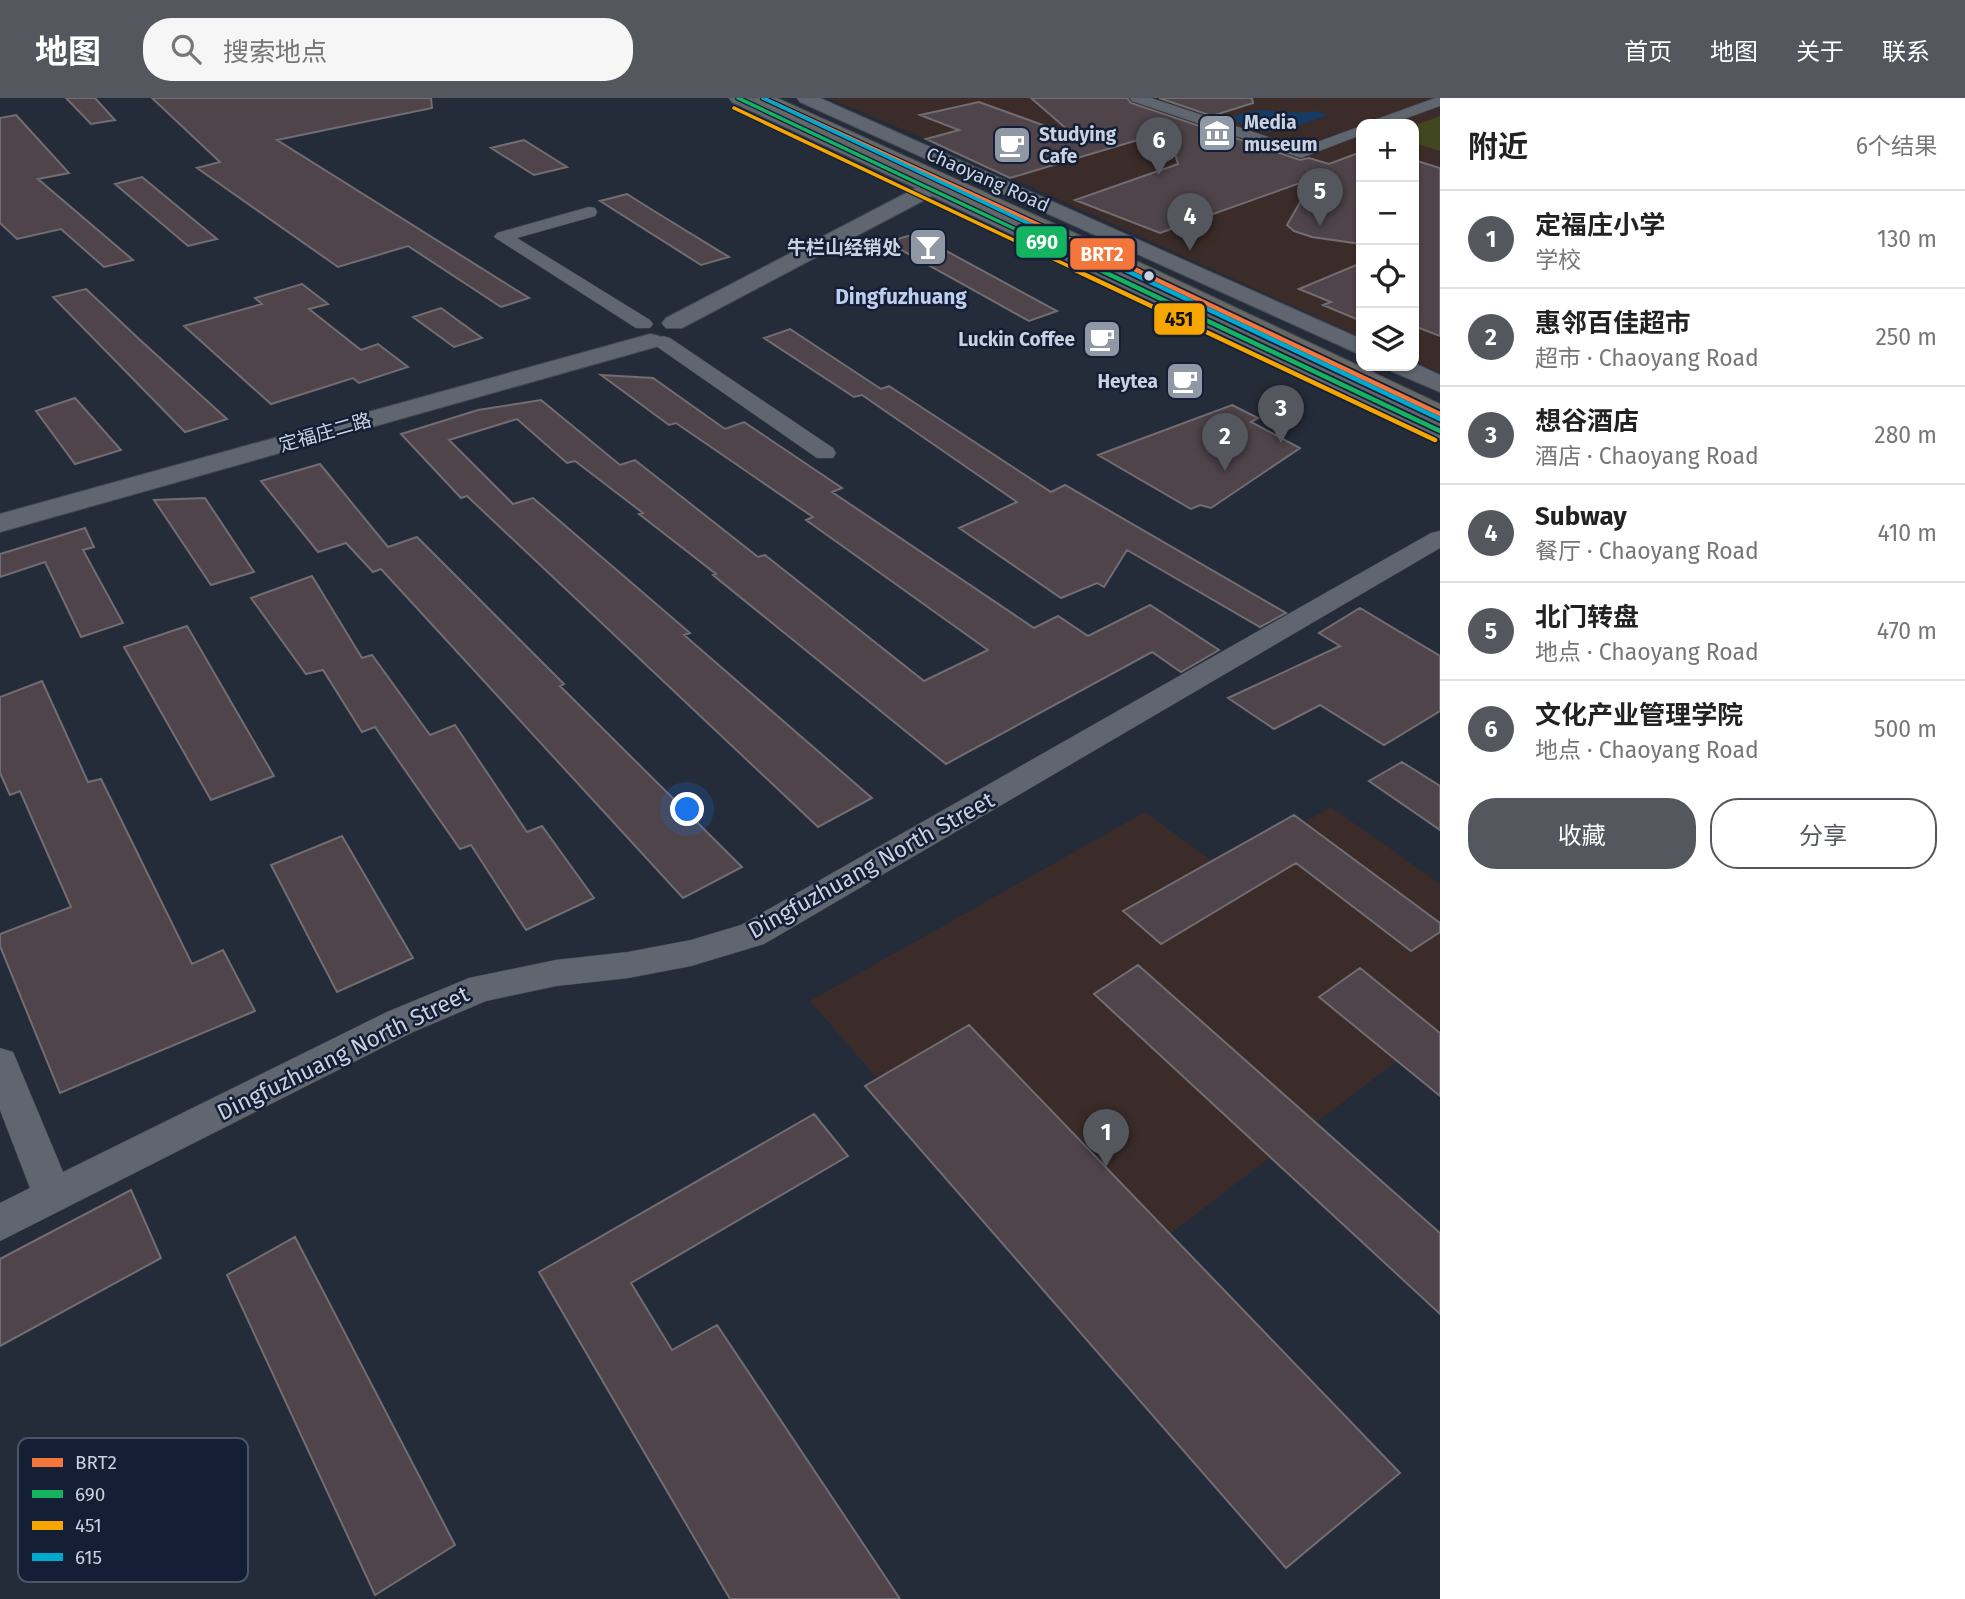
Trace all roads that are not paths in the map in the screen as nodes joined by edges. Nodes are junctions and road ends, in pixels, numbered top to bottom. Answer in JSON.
{"nodes":[{"id":1,"x":737,"y":98,"type":"edge"},
{"id":2,"x":763,"y":98,"type":"edge"},
{"id":3,"x":779,"y":98,"type":"edge"},
{"id":4,"x":806,"y":98,"type":"edge"},
{"id":5,"x":1137,"y":98,"type":"edge"},
{"id":6,"x":1440,"y":101,"type":"edge"},
{"id":7,"x":1391,"y":119,"type":"edge"},
{"id":8,"x":1356,"y":132,"type":"edge"},
{"id":9,"x":932,"y":188,"type":"junction"},
{"id":10,"x":589,"y":212,"type":"dead end"},
{"id":11,"x":654,"y":333,"type":"junction"},
{"id":12,"x":1356,"y":346,"type":"edge"},
{"id":13,"x":1356,"y":362,"type":"edge"},
{"id":14,"x":1375,"y":371,"type":"edge"},
{"id":15,"x":1411,"y":371,"type":"edge"},
{"id":16,"x":1440,"y":384,"type":"edge"},
{"id":17,"x":1440,"y":401,"type":"edge"},
{"id":18,"x":1440,"y":414,"type":"edge"},
{"id":19,"x":1440,"y":431,"type":"edge"},
{"id":20,"x":825,"y":453,"type":"dead end"},
{"id":21,"x":0,"y":511,"type":"edge"},
{"id":22,"x":0,"y":523,"type":"edge"},
{"id":23,"x":1440,"y":538,"type":"edge"},
{"id":24,"x":0,"y":1063,"type":"edge"},
{"id":25,"x":53,"y":1196,"type":"junction"},
{"id":26,"x":0,"y":1223,"type":"edge"}],
"edges":[{"from":1,"to":9,"type":"street","name":"Chaoyang Road"},
{"from":2,"to":18,"type":"highway","name":"Chaoyang Road"},
{"from":3,"to":13,"type":"highway","name":"Chaoyang Road"},
{"from":4,"to":12,"type":"street","name":"Chaoyang Road"},
{"from":5,"to":8,"type":"street"},
{"from":6,"to":7,"type":"street"},
{"from":9,"to":11,"type":"street","name":"定福庄二路"},
{"from":9,"to":19,"type":"street","name":"Chaoyang Road"},
{"from":10,"to":11,"type":"street"},
{"from":11,"to":20,"type":"street"},
{"from":11,"to":21,"type":"street","name":"定福庄二路"},
{"from":11,"to":22,"type":"street","name":"定福庄二路"},
{"from":14,"to":17,"type":"highway","name":"Chaoyang Road"},
{"from":15,"to":16,"type":"street"},
{"from":23,"to":25,"type":"street","name":"Dingfuzhuang North Street"},
{"from":24,"to":25,"type":"street"},
{"from":25,"to":26,"type":"street","name":"Dingfuzhuang North Street"}]}
